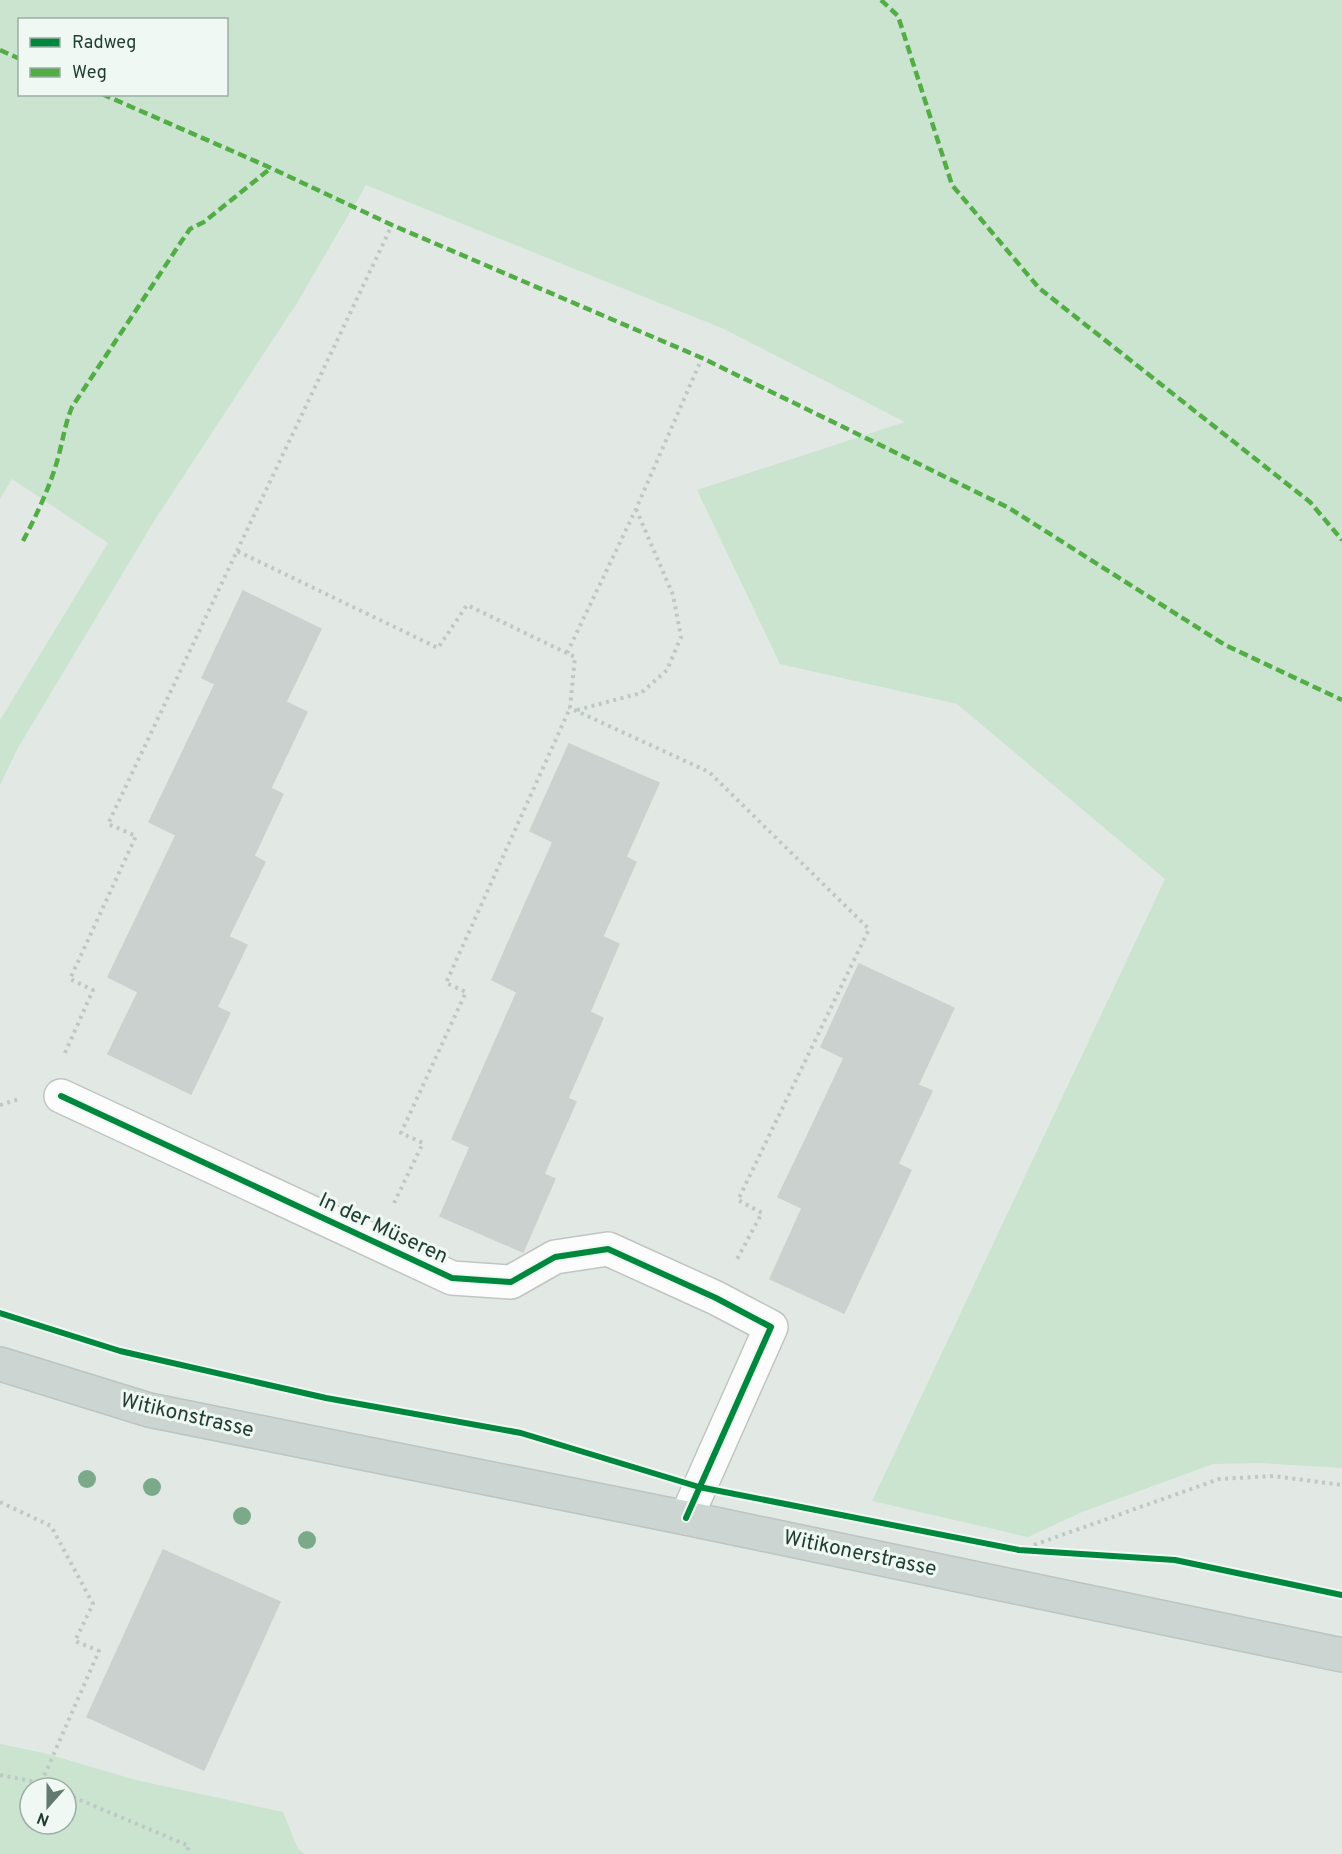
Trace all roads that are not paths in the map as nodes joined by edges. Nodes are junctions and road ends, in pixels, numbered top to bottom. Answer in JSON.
{"nodes":[{"id":1,"x":61,"y":1096,"type":"dead end"},
{"id":2,"x":0,"y":1365,"type":"edge"},
{"id":3,"x":376,"y":1457,"type":"joint"},
{"id":4,"x":686,"y":1518,"type":"junction"},
{"id":5,"x":1342,"y":1655,"type":"edge"}],
"edges":[{"from":1,"to":4,"type":"street","name":"In der Müseren"},
{"from":2,"to":3,"type":"main road","name":"Witikonstrasse"},
{"from":3,"to":4,"type":"main road","name":"Witikonerstrasse"},
{"from":4,"to":5,"type":"main road","name":"Witikonerstrasse"}]}
